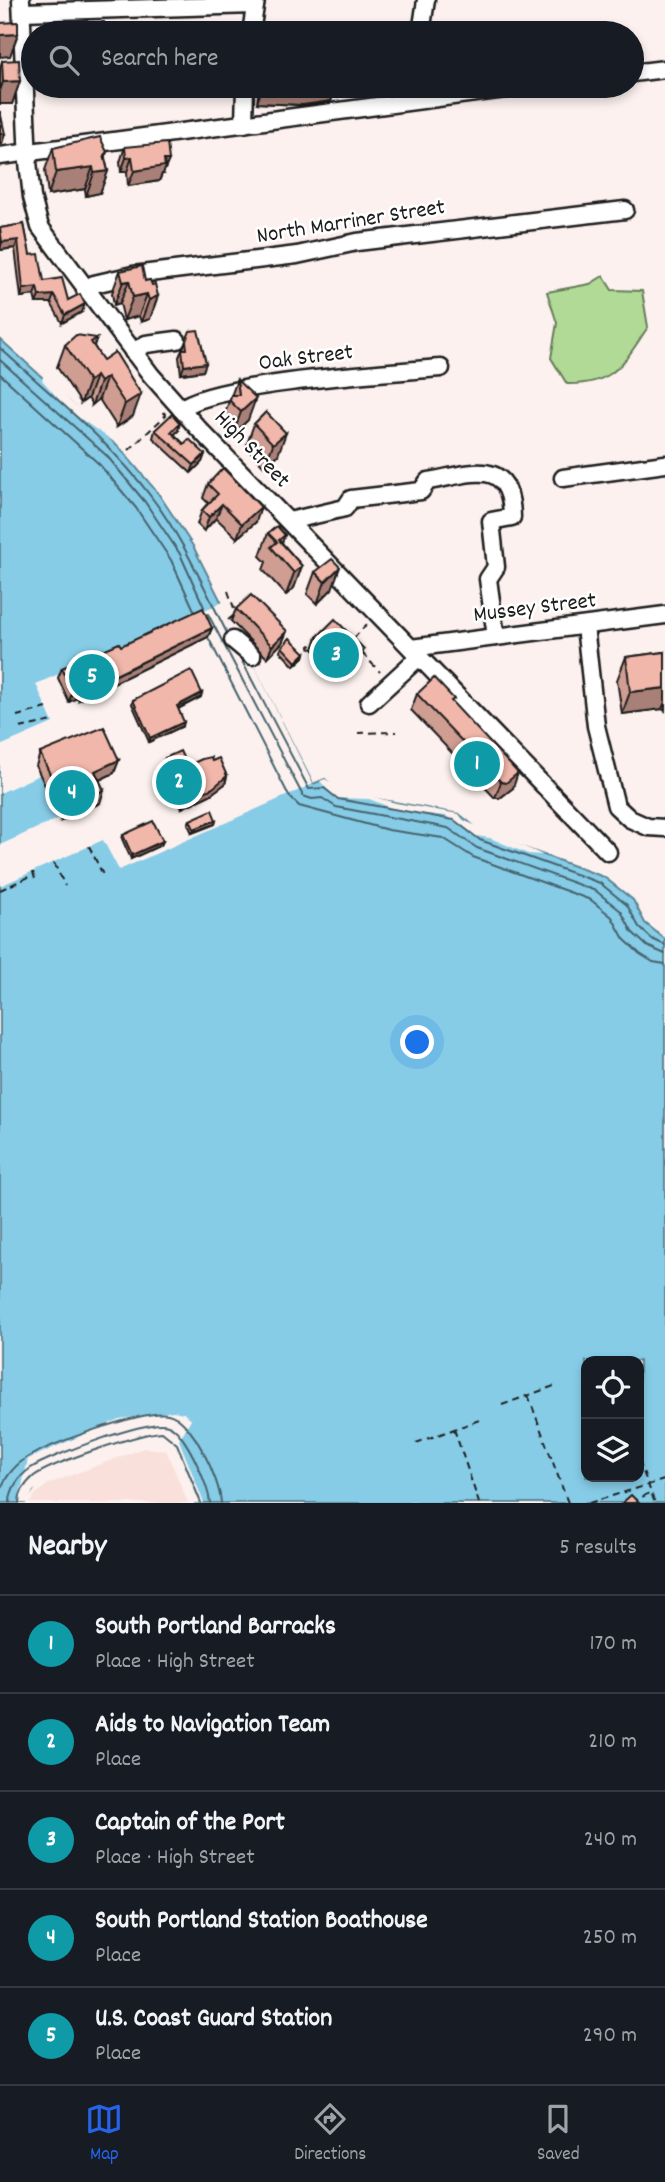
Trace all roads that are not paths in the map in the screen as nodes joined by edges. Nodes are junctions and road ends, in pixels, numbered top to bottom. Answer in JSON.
{"nodes":[{"id":1,"x":426,"y":0,"type":"edge"},
{"id":2,"x":256,"y":2,"type":"edge"},
{"id":3,"x":21,"y":6,"type":"edge"},
{"id":4,"x":253,"y":21,"type":"edge"},
{"id":5,"x":423,"y":21,"type":"edge"},
{"id":6,"x":665,"y":69,"type":"edge"},
{"id":7,"x":644,"y":72,"type":"edge"},
{"id":8,"x":25,"y":98,"type":"edge"},
{"id":9,"x":245,"y":98,"type":"edge"},
{"id":10,"x":390,"y":98,"type":"edge"},
{"id":11,"x":244,"y":124,"type":"junction"},
{"id":12,"x":28,"y":152,"type":"junction"},
{"id":13,"x":0,"y":156,"type":"edge"},
{"id":14,"x":625,"y":211,"type":"dead end"},
{"id":15,"x":85,"y":290,"type":"junction"},
{"id":16,"x":177,"y":340,"type":"dead end"},
{"id":17,"x":133,"y":352,"type":"junction"},
{"id":18,"x":441,"y":368,"type":"dead end"},
{"id":19,"x":181,"y":409,"type":"junction"},
{"id":20,"x":665,"y":464,"type":"edge"},
{"id":21,"x":562,"y":478,"type":"dead end"},
{"id":22,"x":289,"y":521,"type":"junction"},
{"id":23,"x":665,"y":615,"type":"edge"},
{"id":24,"x":585,"y":626,"type":"junction"},
{"id":25,"x":496,"y":637,"type":"junction"},
{"id":26,"x":233,"y":640,"type":"dead end"},
{"id":27,"x":415,"y":652,"type":"junction"},
{"id":28,"x":252,"y":656,"type":"dead end"},
{"id":29,"x":369,"y":703,"type":"dead end"},
{"id":30,"x":665,"y":828,"type":"edge"},
{"id":31,"x":608,"y":852,"type":"dead end"}],
"edges":[{"from":1,"to":5,"type":"street"},
{"from":2,"to":3,"type":"street"},
{"from":2,"to":4,"type":"street"},
{"from":6,"to":7,"type":"street"},
{"from":8,"to":12,"type":"street","name":"High Street"},
{"from":9,"to":11,"type":"street"},
{"from":10,"to":11,"type":"street"},
{"from":11,"to":12,"type":"street"},
{"from":12,"to":13,"type":"street"},
{"from":12,"to":15,"type":"street","name":"High Street"},
{"from":14,"to":15,"type":"street","name":"North Marriner Street"},
{"from":15,"to":17,"type":"street","name":"High Street"},
{"from":16,"to":17,"type":"street"},
{"from":17,"to":19,"type":"street","name":"High Street"},
{"from":18,"to":19,"type":"street","name":"Oak Street"},
{"from":19,"to":22,"type":"street","name":"High Street"},
{"from":20,"to":21,"type":"street"},
{"from":22,"to":25,"type":"street"},
{"from":22,"to":27,"type":"street","name":"High Street"},
{"from":23,"to":24,"type":"street","name":"Mussey Street"},
{"from":24,"to":25,"type":"street","name":"Mussey Street"},
{"from":24,"to":30,"type":"street"},
{"from":25,"to":27,"type":"street","name":"Mussey Street"},
{"from":26,"to":28,"type":"street"},
{"from":27,"to":29,"type":"street"},
{"from":27,"to":31,"type":"street","name":"High Street"}]}
